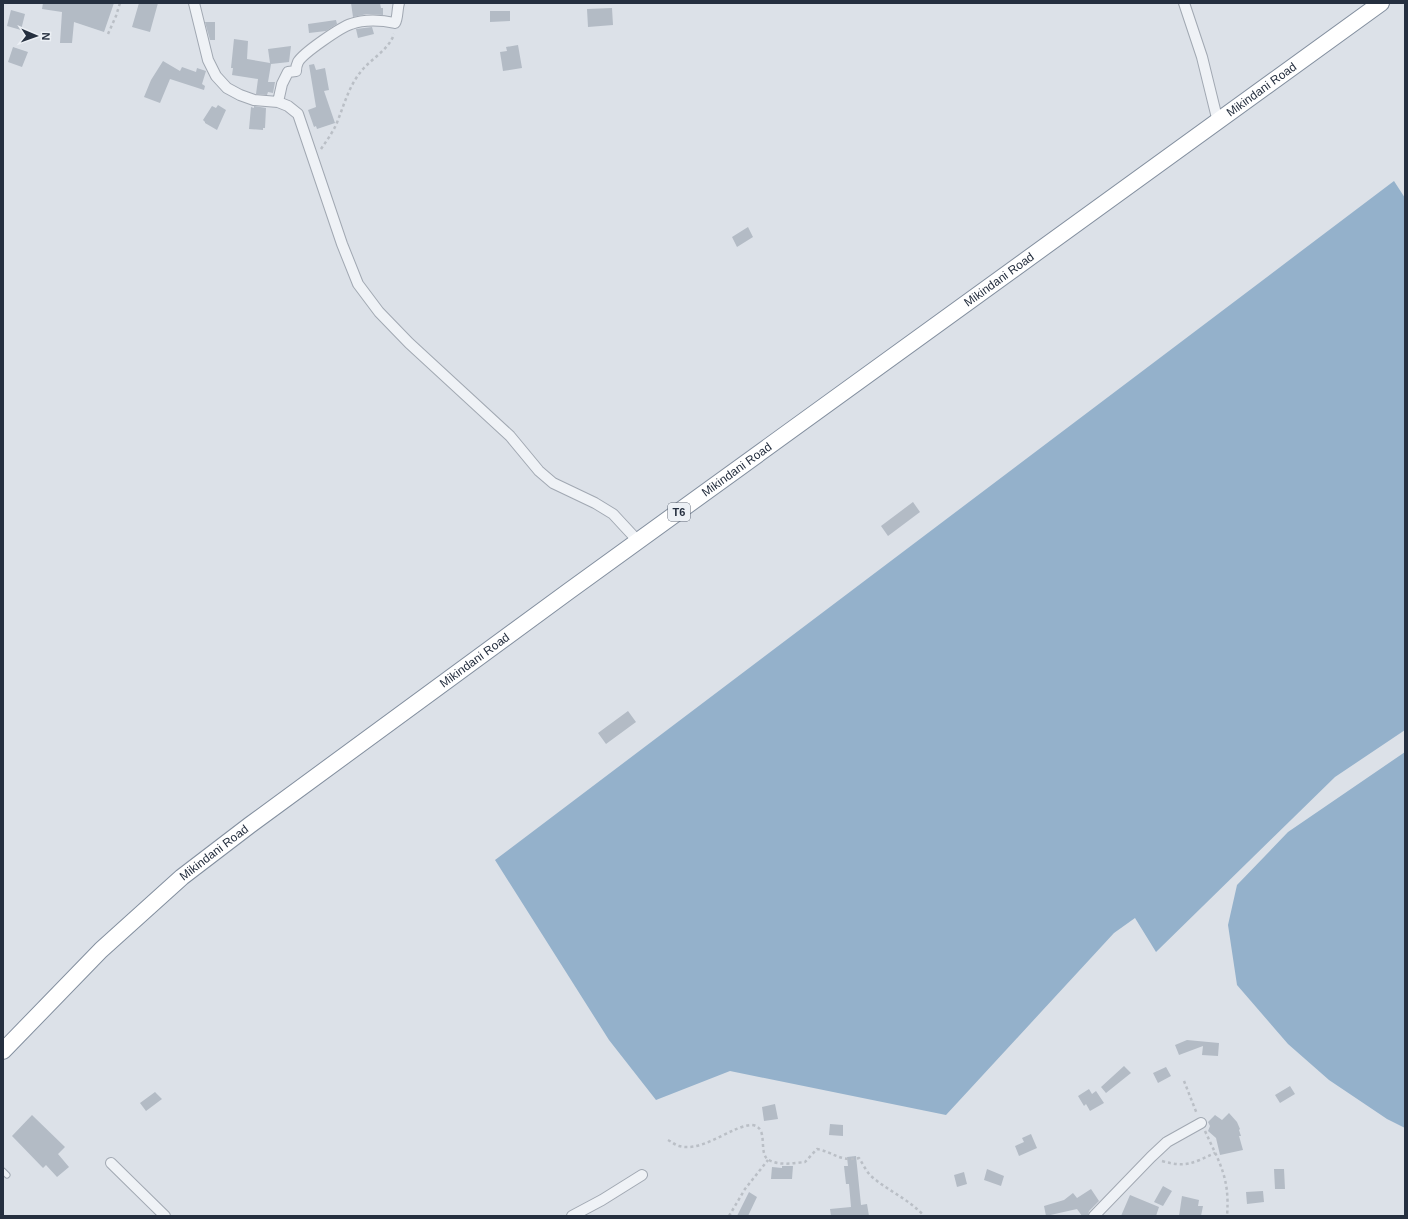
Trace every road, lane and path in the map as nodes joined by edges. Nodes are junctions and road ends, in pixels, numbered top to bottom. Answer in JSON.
{"nodes":[{"id":1,"x":120,"y":3,"type":"edge"},
{"id":2,"x":194,"y":3,"type":"edge"},
{"id":3,"x":399,"y":3,"type":"edge"},
{"id":4,"x":1184,"y":3,"type":"edge"},
{"id":5,"x":1380,"y":3,"type":"edge"},
{"id":6,"x":395,"y":23,"type":"junction"},
{"id":7,"x":108,"y":34,"type":"dead end"},
{"id":8,"x":278,"y":102,"type":"junction"},
{"id":9,"x":1218,"y":122,"type":"junction"},
{"id":10,"x":314,"y":160,"type":"junction"},
{"id":11,"x":638,"y":541,"type":"junction"},
{"id":12,"x":3,"y":1051,"type":"edge"},
{"id":13,"x":1184,"y":1081,"type":"dead end"},
{"id":14,"x":1201,"y":1123,"type":"junction"},
{"id":15,"x":668,"y":1140,"type":"dead end"},
{"id":16,"x":1215,"y":1154,"type":"junction"},
{"id":17,"x":1151,"y":1157,"type":"junction"},
{"id":18,"x":768,"y":1160,"type":"junction"},
{"id":19,"x":111,"y":1163,"type":"dead end"},
{"id":20,"x":642,"y":1175,"type":"dead end"},
{"id":21,"x":165,"y":1216,"type":"edge"},
{"id":22,"x":572,"y":1216,"type":"edge"},
{"id":23,"x":729,"y":1216,"type":"edge"},
{"id":24,"x":924,"y":1216,"type":"edge"},
{"id":25,"x":1094,"y":1216,"type":"edge"},
{"id":26,"x":1227,"y":1216,"type":"edge"}],
"edges":[{"from":1,"to":7,"type":"path"},
{"from":2,"to":8,"type":"street"},
{"from":3,"to":6,"type":"street"},
{"from":4,"to":9,"type":"street"},
{"from":5,"to":9,"type":"highway","name":"Mikindani Road","number":"T6"},
{"from":6,"to":8,"type":"street"},
{"from":6,"to":10,"type":"path"},
{"from":8,"to":10,"type":"street"},
{"from":9,"to":11,"type":"highway","name":"Mikindani Road","number":"T6"},
{"from":10,"to":11,"type":"street"},
{"from":11,"to":12,"type":"highway","name":"Mikindani Road","number":"T6"},
{"from":13,"to":14,"type":"path"},
{"from":14,"to":16,"type":"path"},
{"from":14,"to":17,"type":"street"},
{"from":15,"to":18,"type":"path"},
{"from":16,"to":17,"type":"path"},
{"from":16,"to":26,"type":"path"},
{"from":17,"to":25,"type":"street"},
{"from":18,"to":23,"type":"path"},
{"from":18,"to":24,"type":"path"},
{"from":19,"to":21,"type":"street"},
{"from":20,"to":22,"type":"street"}]}
